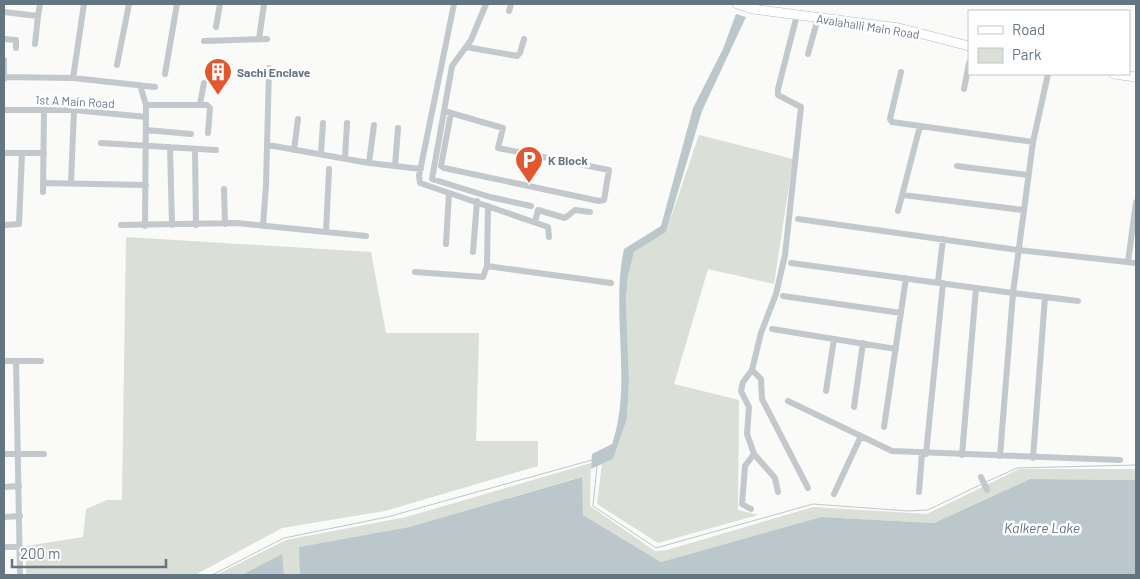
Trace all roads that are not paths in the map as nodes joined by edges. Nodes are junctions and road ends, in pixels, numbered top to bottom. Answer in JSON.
{"nodes":[{"id":1,"x":40,"y":4,"type":"edge"},
{"id":2,"x":84,"y":4,"type":"edge"},
{"id":3,"x":129,"y":4,"type":"edge"},
{"id":4,"x":177,"y":4,"type":"edge"},
{"id":5,"x":220,"y":4,"type":"edge"},
{"id":6,"x":264,"y":4,"type":"edge"},
{"id":7,"x":454,"y":4,"type":"edge"},
{"id":8,"x":486,"y":4,"type":"edge"},
{"id":9,"x":737,"y":4,"type":"edge"},
{"id":10,"x":4,"y":12,"type":"edge"},
{"id":11,"x":797,"y":15,"type":"junction"},
{"id":12,"x":38,"y":16,"type":"junction"},
{"id":13,"x":818,"y":18,"type":"junction"},
{"id":14,"x":216,"y":27,"type":"dead end"},
{"id":15,"x":4,"y":39,"type":"edge"},
{"id":16,"x":259,"y":39,"type":"junction"},
{"id":17,"x":267,"y":39,"type":"dead end"},
{"id":18,"x":524,"y":39,"type":"dead end"},
{"id":19,"x":204,"y":41,"type":"dead end"},
{"id":20,"x":35,"y":44,"type":"dead end"},
{"id":21,"x":968,"y":46,"type":"edge"},
{"id":22,"x":466,"y":47,"type":"junction"},
{"id":23,"x":16,"y":48,"type":"dead end"},
{"id":24,"x":808,"y":54,"type":"dead end"},
{"id":25,"x":4,"y":60,"type":"edge"},
{"id":26,"x":118,"y":65,"type":"dead end"},
{"id":27,"x":269,"y":68,"type":"dead end"},
{"id":28,"x":968,"y":68,"type":"edge"},
{"id":29,"x":901,"y":72,"type":"dead end"},
{"id":30,"x":165,"y":74,"type":"dead end"},
{"id":31,"x":1048,"y":75,"type":"edge"},
{"id":32,"x":1121,"y":75,"type":"edge"},
{"id":33,"x":1136,"y":77,"type":"edge"},
{"id":34,"x":4,"y":78,"type":"edge"},
{"id":35,"x":72,"y":78,"type":"junction"},
{"id":36,"x":204,"y":83,"type":"dead end"},
{"id":37,"x":140,"y":85,"type":"junction"},
{"id":38,"x":155,"y":87,"type":"dead end"},
{"id":39,"x":964,"y":89,"type":"dead end"},
{"id":40,"x":200,"y":104,"type":"junction"},
{"id":41,"x":4,"y":105,"type":"edge"},
{"id":42,"x":146,"y":105,"type":"junction"},
{"id":43,"x":4,"y":110,"type":"edge"},
{"id":44,"x":44,"y":110,"type":"junction"},
{"id":45,"x":74,"y":110,"type":"junction"},
{"id":46,"x":447,"y":112,"type":"junction"},
{"id":47,"x":146,"y":116,"type":"junction"},
{"id":48,"x":298,"y":119,"type":"dead end"},
{"id":49,"x":323,"y":123,"type":"dead end"},
{"id":50,"x":347,"y":123,"type":"dead end"},
{"id":51,"x":374,"y":125,"type":"dead end"},
{"id":52,"x":920,"y":126,"type":"junction"},
{"id":53,"x":398,"y":128,"type":"dead end"},
{"id":54,"x":146,"y":130,"type":"junction"},
{"id":55,"x":208,"y":133,"type":"dead end"},
{"id":56,"x":191,"y":134,"type":"dead end"},
{"id":57,"x":101,"y":142,"type":"dead end"},
{"id":58,"x":1033,"y":142,"type":"junction"},
{"id":59,"x":146,"y":145,"type":"junction"},
{"id":60,"x":268,"y":145,"type":"junction"},
{"id":61,"x":170,"y":147,"type":"junction"},
{"id":62,"x":195,"y":149,"type":"junction"},
{"id":63,"x":216,"y":150,"type":"dead end"},
{"id":64,"x":294,"y":150,"type":"junction"},
{"id":65,"x":4,"y":153,"type":"edge"},
{"id":66,"x":22,"y":153,"type":"junction"},
{"id":67,"x":44,"y":153,"type":"junction"},
{"id":68,"x":320,"y":154,"type":"junction"},
{"id":69,"x":345,"y":158,"type":"junction"},
{"id":70,"x":370,"y":163,"type":"junction"},
{"id":71,"x":394,"y":166,"type":"junction"},
{"id":72,"x":957,"y":166,"type":"dead end"},
{"id":73,"x":329,"y":169,"type":"dead end"},
{"id":74,"x":421,"y":169,"type":"junction"},
{"id":75,"x":1028,"y":175,"type":"junction"},
{"id":76,"x":43,"y":183,"type":"junction"},
{"id":77,"x":71,"y":183,"type":"junction"},
{"id":78,"x":146,"y":185,"type":"junction"},
{"id":79,"x":224,"y":189,"type":"dead end"},
{"id":80,"x":43,"y":192,"type":"dead end"},
{"id":81,"x":449,"y":193,"type":"junction"},
{"id":82,"x":903,"y":195,"type":"junction"},
{"id":83,"x":477,"y":201,"type":"junction"},
{"id":84,"x":1136,"y":202,"type":"edge"},
{"id":85,"x":488,"y":206,"type":"junction"},
{"id":86,"x":531,"y":206,"type":"dead end"},
{"id":87,"x":1023,"y":210,"type":"junction"},
{"id":88,"x":590,"y":212,"type":"dead end"},
{"id":89,"x":898,"y":212,"type":"dead end"},
{"id":90,"x":798,"y":219,"type":"dead end"},
{"id":91,"x":535,"y":222,"type":"junction"},
{"id":92,"x":225,"y":224,"type":"junction"},
{"id":93,"x":4,"y":225,"type":"edge"},
{"id":94,"x":172,"y":225,"type":"junction"},
{"id":95,"x":196,"y":225,"type":"junction"},
{"id":96,"x":121,"y":226,"type":"dead end"},
{"id":97,"x":145,"y":226,"type":"junction"},
{"id":98,"x":263,"y":226,"type":"junction"},
{"id":99,"x":1134,"y":228,"type":"edge"},
{"id":100,"x":326,"y":232,"type":"junction"},
{"id":101,"x":366,"y":236,"type":"dead end"},
{"id":102,"x":549,"y":237,"type":"dead end"},
{"id":103,"x":944,"y":239,"type":"junction"},
{"id":104,"x":446,"y":244,"type":"dead end"},
{"id":105,"x":1018,"y":250,"type":"junction"},
{"id":106,"x":473,"y":252,"type":"dead end"},
{"id":107,"x":1128,"y":262,"type":"junction"},
{"id":108,"x":791,"y":263,"type":"dead end"},
{"id":109,"x":1136,"y":263,"type":"edge"},
{"id":110,"x":487,"y":266,"type":"junction"},
{"id":111,"x":415,"y":272,"type":"dead end"},
{"id":112,"x":906,"y":278,"type":"junction"},
{"id":113,"x":612,"y":283,"type":"dead end"},
{"id":114,"x":941,"y":283,"type":"junction"},
{"id":115,"x":976,"y":288,"type":"junction"},
{"id":116,"x":1013,"y":293,"type":"junction"},
{"id":117,"x":783,"y":296,"type":"dead end"},
{"id":118,"x":1045,"y":297,"type":"junction"},
{"id":119,"x":1078,"y":301,"type":"dead end"},
{"id":120,"x":901,"y":313,"type":"junction"},
{"id":121,"x":772,"y":329,"type":"dead end"},
{"id":122,"x":834,"y":339,"type":"junction"},
{"id":123,"x":863,"y":343,"type":"junction"},
{"id":124,"x":896,"y":348,"type":"junction"},
{"id":125,"x":4,"y":361,"type":"edge"},
{"id":126,"x":16,"y":361,"type":"junction"},
{"id":127,"x":41,"y":361,"type":"dead end"},
{"id":128,"x":752,"y":370,"type":"junction"},
{"id":129,"x":826,"y":391,"type":"dead end"},
{"id":130,"x":788,"y":401,"type":"dead end"},
{"id":131,"x":854,"y":407,"type":"dead end"},
{"id":132,"x":884,"y":427,"type":"dead end"},
{"id":133,"x":860,"y":438,"type":"junction"},
{"id":134,"x":4,"y":454,"type":"edge"},
{"id":135,"x":18,"y":454,"type":"junction"},
{"id":136,"x":44,"y":454,"type":"dead end"},
{"id":137,"x":754,"y":454,"type":"junction"},
{"id":138,"x":924,"y":454,"type":"junction"},
{"id":139,"x":962,"y":455,"type":"junction"},
{"id":140,"x":1000,"y":456,"type":"junction"},
{"id":141,"x":1033,"y":458,"type":"junction"},
{"id":142,"x":1120,"y":460,"type":"dead end"},
{"id":143,"x":19,"y":486,"type":"junction"},
{"id":144,"x":4,"y":487,"type":"edge"},
{"id":145,"x":808,"y":488,"type":"dead end"},
{"id":146,"x":778,"y":492,"type":"dead end"},
{"id":147,"x":919,"y":492,"type":"dead end"},
{"id":148,"x":834,"y":494,"type":"dead end"},
{"id":149,"x":751,"y":509,"type":"dead end"},
{"id":150,"x":20,"y":516,"type":"junction"},
{"id":151,"x":4,"y":517,"type":"edge"},
{"id":152,"x":4,"y":547,"type":"edge"},
{"id":153,"x":20,"y":547,"type":"junction"},
{"id":154,"x":20,"y":575,"type":"edge"}],
"edges":[{"from":1,"to":12,"type":"street"},
{"from":2,"to":35,"type":"street"},
{"from":3,"to":26,"type":"street"},
{"from":4,"to":30,"type":"street"},
{"from":5,"to":14,"type":"street"},
{"from":6,"to":16,"type":"street"},
{"from":7,"to":74,"type":"street"},
{"from":8,"to":22,"type":"street"},
{"from":9,"to":11,"type":"main road","name":"Avalahalli Main Road"},
{"from":10,"to":12,"type":"street"},
{"from":11,"to":13,"type":"main road","name":"Avalahalli Main Road"},
{"from":11,"to":128,"type":"street"},
{"from":12,"to":20,"type":"street"},
{"from":13,"to":21,"type":"main road","name":"Avalahalli Main Road"},
{"from":13,"to":24,"type":"street"},
{"from":15,"to":23,"type":"street"},
{"from":16,"to":17,"type":"street"},
{"from":16,"to":19,"type":"street"},
{"from":18,"to":22,"type":"street"},
{"from":22,"to":46,"type":"street"},
{"from":25,"to":34,"type":"street"},
{"from":27,"to":60,"type":"street"},
{"from":28,"to":39,"type":"street"},
{"from":29,"to":52,"type":"street"},
{"from":31,"to":58,"type":"street"},
{"from":32,"to":33,"type":"main road"},
{"from":34,"to":35,"type":"street"},
{"from":35,"to":37,"type":"street"},
{"from":36,"to":40,"type":"street"},
{"from":37,"to":38,"type":"street"},
{"from":37,"to":42,"type":"street"},
{"from":40,"to":42,"type":"street"},
{"from":40,"to":55,"type":"street"},
{"from":41,"to":43,"type":"street"},
{"from":42,"to":47,"type":"street"},
{"from":43,"to":44,"type":"street","name":"1st A Main Road"},
{"from":44,"to":45,"type":"street","name":"1st A Main Road"},
{"from":44,"to":67,"type":"street"},
{"from":45,"to":47,"type":"street","name":"1st A Main Road"},
{"from":45,"to":77,"type":"street"},
{"from":46,"to":46,"type":"street"},
{"from":46,"to":86,"type":"street"},
{"from":47,"to":54,"type":"street"},
{"from":48,"to":64,"type":"street"},
{"from":49,"to":68,"type":"street"},
{"from":50,"to":69,"type":"street"},
{"from":51,"to":70,"type":"street"},
{"from":52,"to":58,"type":"street"},
{"from":52,"to":82,"type":"street"},
{"from":53,"to":71,"type":"street"},
{"from":54,"to":56,"type":"street"},
{"from":54,"to":59,"type":"street"},
{"from":57,"to":59,"type":"street"},
{"from":58,"to":75,"type":"street"},
{"from":59,"to":61,"type":"street"},
{"from":59,"to":78,"type":"street"},
{"from":60,"to":64,"type":"street"},
{"from":60,"to":98,"type":"street"},
{"from":61,"to":62,"type":"street"},
{"from":61,"to":94,"type":"street"},
{"from":62,"to":63,"type":"street"},
{"from":62,"to":95,"type":"street"},
{"from":64,"to":68,"type":"street"},
{"from":65,"to":66,"type":"street"},
{"from":66,"to":67,"type":"street"},
{"from":66,"to":93,"type":"street"},
{"from":67,"to":76,"type":"street"},
{"from":68,"to":69,"type":"street"},
{"from":69,"to":70,"type":"street"},
{"from":70,"to":71,"type":"street"},
{"from":71,"to":74,"type":"street"},
{"from":72,"to":75,"type":"street"},
{"from":73,"to":100,"type":"street"},
{"from":74,"to":81,"type":"street"},
{"from":75,"to":87,"type":"street"},
{"from":76,"to":77,"type":"street"},
{"from":76,"to":80,"type":"street"},
{"from":77,"to":78,"type":"street"},
{"from":78,"to":97,"type":"street"},
{"from":79,"to":92,"type":"street"},
{"from":81,"to":83,"type":"street"},
{"from":81,"to":104,"type":"street"},
{"from":82,"to":87,"type":"street"},
{"from":82,"to":89,"type":"street"},
{"from":83,"to":85,"type":"street"},
{"from":83,"to":106,"type":"street"},
{"from":84,"to":99,"type":"street"},
{"from":85,"to":91,"type":"street"},
{"from":85,"to":110,"type":"street"},
{"from":87,"to":105,"type":"street"},
{"from":88,"to":91,"type":"street"},
{"from":90,"to":103,"type":"street"},
{"from":91,"to":102,"type":"street"},
{"from":92,"to":95,"type":"street"},
{"from":92,"to":98,"type":"street"},
{"from":94,"to":95,"type":"street"},
{"from":94,"to":97,"type":"street"},
{"from":96,"to":97,"type":"street"},
{"from":98,"to":100,"type":"street"},
{"from":99,"to":107,"type":"street"},
{"from":100,"to":101,"type":"street"},
{"from":103,"to":105,"type":"street"},
{"from":103,"to":114,"type":"street"},
{"from":105,"to":107,"type":"street"},
{"from":105,"to":116,"type":"street"},
{"from":107,"to":109,"type":"street"},
{"from":108,"to":112,"type":"street"},
{"from":110,"to":111,"type":"street"},
{"from":110,"to":113,"type":"street"},
{"from":112,"to":114,"type":"street"},
{"from":112,"to":120,"type":"street"},
{"from":114,"to":115,"type":"street"},
{"from":114,"to":138,"type":"street"},
{"from":115,"to":116,"type":"street"},
{"from":115,"to":139,"type":"street"},
{"from":116,"to":118,"type":"street"},
{"from":116,"to":140,"type":"street"},
{"from":117,"to":120,"type":"street"},
{"from":118,"to":119,"type":"street"},
{"from":118,"to":141,"type":"street"},
{"from":120,"to":124,"type":"street"},
{"from":121,"to":122,"type":"street"},
{"from":122,"to":123,"type":"street"},
{"from":122,"to":129,"type":"street"},
{"from":123,"to":124,"type":"street"},
{"from":123,"to":131,"type":"street"},
{"from":124,"to":132,"type":"street"},
{"from":125,"to":126,"type":"street"},
{"from":126,"to":127,"type":"street"},
{"from":126,"to":135,"type":"street"},
{"from":128,"to":137,"type":"street"},
{"from":128,"to":145,"type":"street"},
{"from":130,"to":133,"type":"street"},
{"from":133,"to":138,"type":"street"},
{"from":133,"to":148,"type":"street"},
{"from":134,"to":135,"type":"street"},
{"from":135,"to":136,"type":"street"},
{"from":135,"to":143,"type":"street"},
{"from":137,"to":146,"type":"street"},
{"from":137,"to":149,"type":"street"},
{"from":138,"to":139,"type":"street"},
{"from":138,"to":147,"type":"street"},
{"from":139,"to":140,"type":"street"},
{"from":140,"to":141,"type":"street"},
{"from":141,"to":142,"type":"street"},
{"from":143,"to":144,"type":"street"},
{"from":143,"to":150,"type":"street"},
{"from":150,"to":151,"type":"street"},
{"from":150,"to":153,"type":"street"},
{"from":152,"to":153,"type":"street"},
{"from":153,"to":154,"type":"street"}]}
